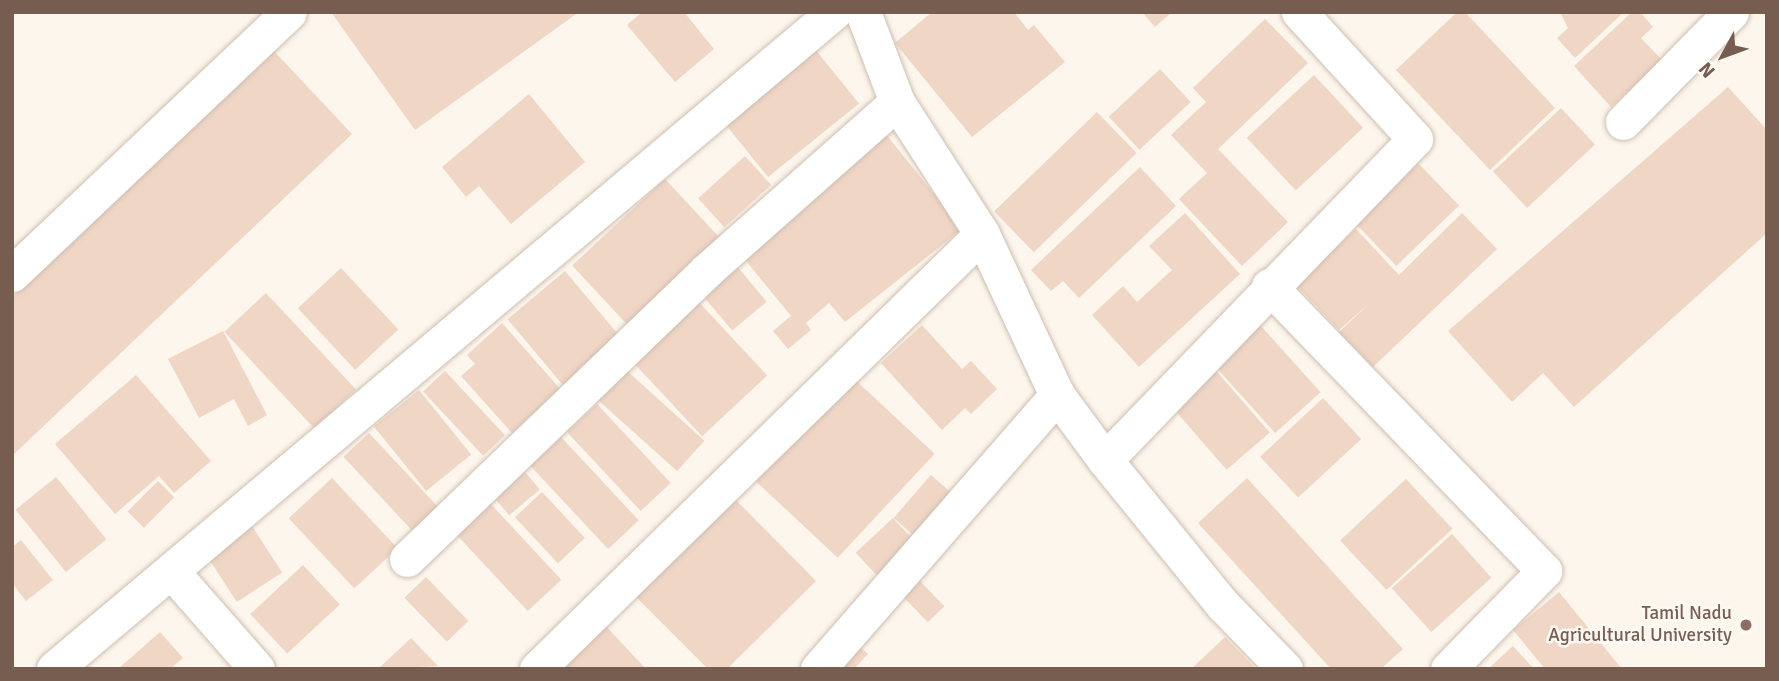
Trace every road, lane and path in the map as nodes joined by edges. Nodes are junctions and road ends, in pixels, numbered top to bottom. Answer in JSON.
{"nodes":[{"id":1,"x":289,"y":12,"type":"edge"},
{"id":2,"x":834,"y":12,"type":"edge"},
{"id":3,"x":863,"y":12,"type":"edge"},
{"id":4,"x":1299,"y":12,"type":"edge"},
{"id":5,"x":1731,"y":12,"type":"edge"},
{"id":6,"x":897,"y":102,"type":"junction"},
{"id":7,"x":1623,"y":122,"type":"dead end"},
{"id":8,"x":982,"y":234,"type":"junction"},
{"id":9,"x":12,"y":274,"type":"edge"},
{"id":10,"x":1269,"y":286,"type":"junction"},
{"id":11,"x":1057,"y":395,"type":"junction"},
{"id":12,"x":1105,"y":460,"type":"junction"},
{"id":13,"x":408,"y":559,"type":"dead end"},
{"id":14,"x":172,"y":572,"type":"junction"},
{"id":15,"x":54,"y":669,"type":"edge"},
{"id":16,"x":257,"y":669,"type":"edge"},
{"id":17,"x":537,"y":669,"type":"edge"},
{"id":18,"x":818,"y":669,"type":"edge"},
{"id":19,"x":1285,"y":669,"type":"edge"},
{"id":20,"x":1448,"y":669,"type":"edge"}],
"edges":[{"from":1,"to":9,"type":"street"},
{"from":2,"to":14,"type":"street"},
{"from":3,"to":6,"type":"street"},
{"from":4,"to":10,"type":"street"},
{"from":5,"to":7,"type":"street"},
{"from":6,"to":8,"type":"street"},
{"from":6,"to":13,"type":"street"},
{"from":8,"to":11,"type":"street"},
{"from":8,"to":17,"type":"street"},
{"from":10,"to":12,"type":"street"},
{"from":10,"to":20,"type":"street"},
{"from":11,"to":12,"type":"street"},
{"from":11,"to":18,"type":"street"},
{"from":12,"to":19,"type":"street"},
{"from":14,"to":15,"type":"street"},
{"from":14,"to":16,"type":"street"}]}
